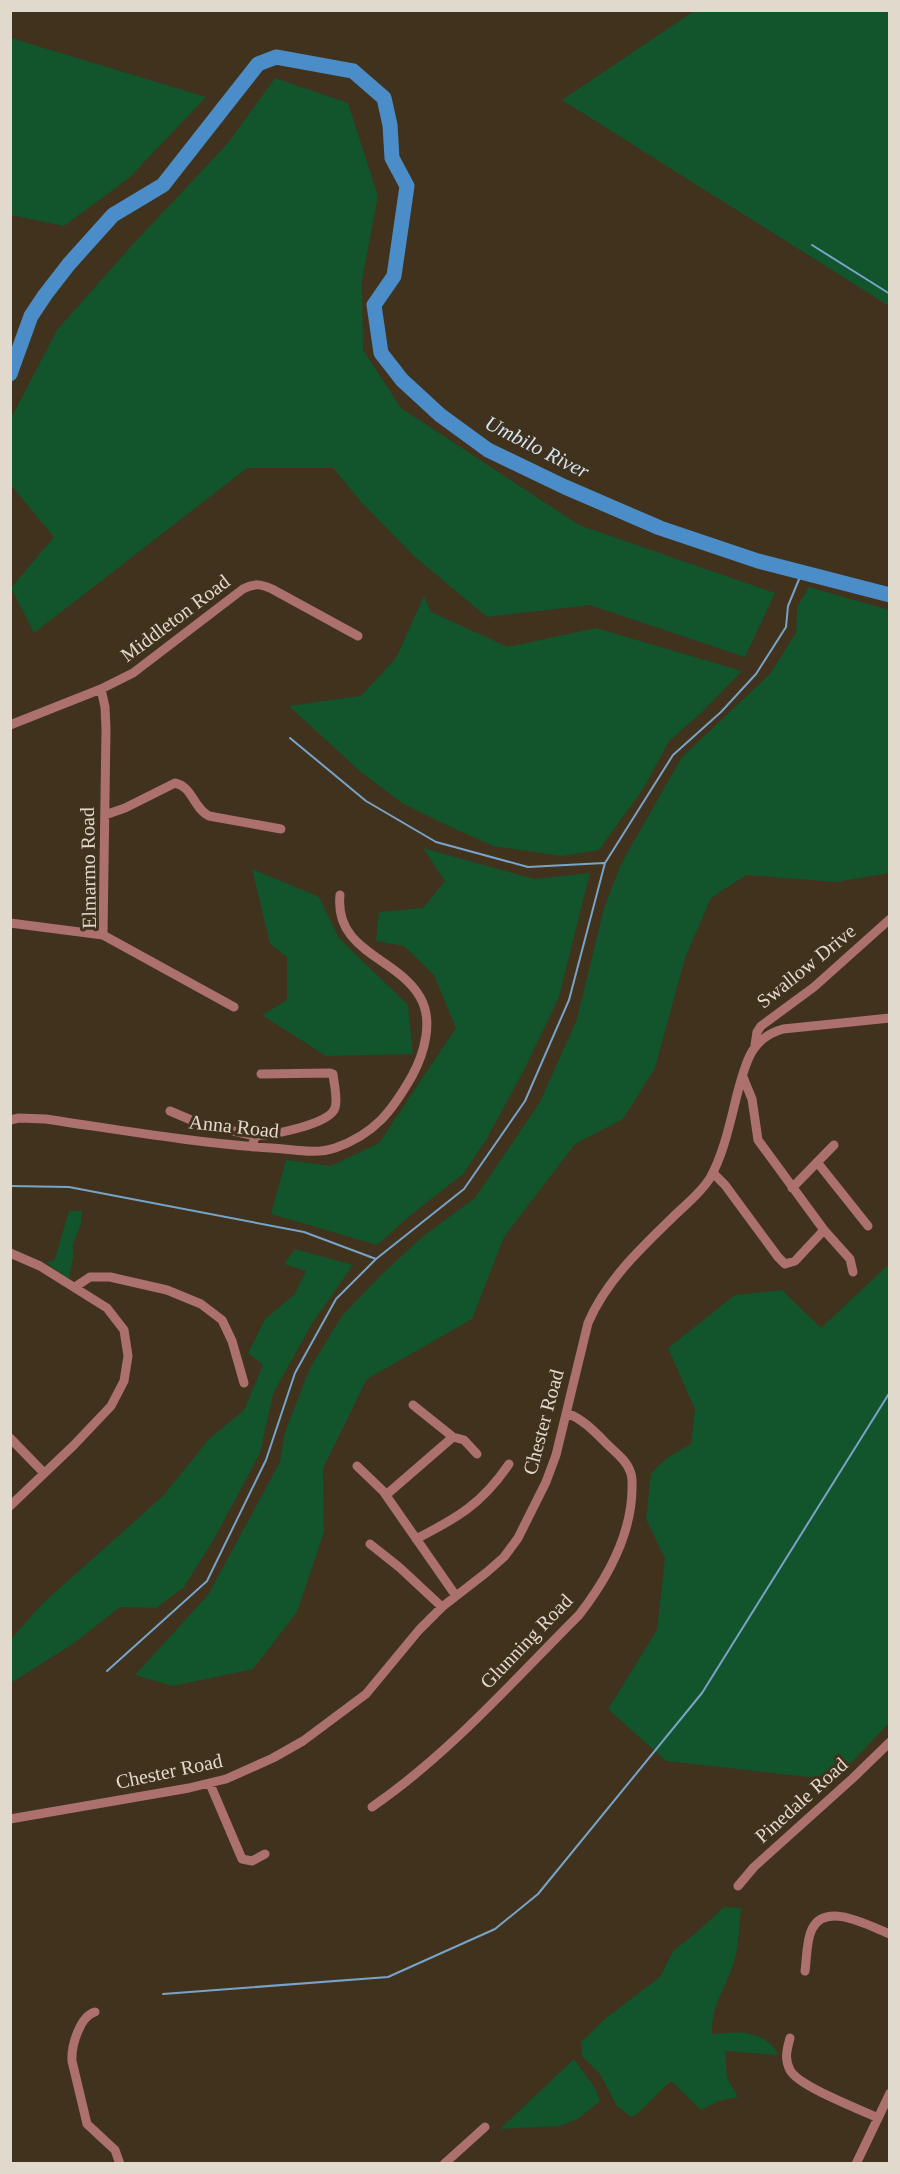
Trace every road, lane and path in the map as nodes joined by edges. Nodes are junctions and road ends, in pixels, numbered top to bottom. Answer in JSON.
{"nodes":[{"id":1,"x":358,"y":636,"type":"dead end"},
{"id":2,"x":101,"y":689,"type":"junction"},
{"id":3,"x":10,"y":725,"type":"edge"},
{"id":4,"x":105,"y":814,"type":"junction"},
{"id":5,"x":281,"y":829,"type":"dead end"},
{"id":6,"x":340,"y":895,"type":"dead end"},
{"id":7,"x":890,"y":919,"type":"edge"},
{"id":8,"x":10,"y":922,"type":"edge"},
{"id":9,"x":103,"y":935,"type":"junction"},
{"id":10,"x":234,"y":1007,"type":"dead end"},
{"id":11,"x":890,"y":1018,"type":"edge"},
{"id":12,"x":755,"y":1045,"type":"junction"},
{"id":13,"x":261,"y":1074,"type":"dead end"},
{"id":14,"x":743,"y":1077,"type":"junction"},
{"id":15,"x":170,"y":1111,"type":"dead end"},
{"id":16,"x":10,"y":1120,"type":"edge"},
{"id":17,"x":255,"y":1136,"type":"junction"},
{"id":18,"x":834,"y":1145,"type":"dead end"},
{"id":19,"x":252,"y":1147,"type":"junction"},
{"id":20,"x":816,"y":1162,"type":"junction"},
{"id":21,"x":713,"y":1173,"type":"junction"},
{"id":22,"x":792,"y":1188,"type":"junction"},
{"id":23,"x":868,"y":1226,"type":"dead end"},
{"id":24,"x":824,"y":1230,"type":"junction"},
{"id":25,"x":10,"y":1253,"type":"edge"},
{"id":26,"x":853,"y":1272,"type":"dead end"},
{"id":27,"x":75,"y":1287,"type":"junction"},
{"id":28,"x":244,"y":1383,"type":"dead end"},
{"id":29,"x":413,"y":1405,"type":"dead end"},
{"id":30,"x":567,"y":1413,"type":"junction"},
{"id":31,"x":453,"y":1437,"type":"junction"},
{"id":32,"x":10,"y":1438,"type":"edge"},
{"id":33,"x":477,"y":1454,"type":"dead end"},
{"id":34,"x":509,"y":1464,"type":"dead end"},
{"id":35,"x":357,"y":1466,"type":"dead end"},
{"id":36,"x":44,"y":1473,"type":"junction"},
{"id":37,"x":386,"y":1495,"type":"junction"},
{"id":38,"x":10,"y":1506,"type":"edge"},
{"id":39,"x":416,"y":1539,"type":"junction"},
{"id":40,"x":370,"y":1544,"type":"dead end"},
{"id":41,"x":456,"y":1596,"type":"junction"},
{"id":42,"x":442,"y":1607,"type":"junction"},
{"id":43,"x":890,"y":1742,"type":"edge"},
{"id":44,"x":210,"y":1784,"type":"junction"},
{"id":45,"x":372,"y":1808,"type":"dead end"},
{"id":46,"x":10,"y":1819,"type":"edge"},
{"id":47,"x":265,"y":1854,"type":"dead end"},
{"id":48,"x":738,"y":1886,"type":"dead end"},
{"id":49,"x":890,"y":1934,"type":"edge"},
{"id":50,"x":805,"y":1971,"type":"dead end"},
{"id":51,"x":95,"y":2012,"type":"dead end"},
{"id":52,"x":790,"y":2038,"type":"dead end"},
{"id":53,"x":890,"y":2093,"type":"edge"},
{"id":54,"x":878,"y":2118,"type":"junction"},
{"id":55,"x":485,"y":2127,"type":"dead end"},
{"id":56,"x":120,"y":2163,"type":"edge"},
{"id":57,"x":444,"y":2163,"type":"edge"},
{"id":58,"x":856,"y":2163,"type":"edge"}],
"edges":[{"from":1,"to":2,"type":"street","name":"Middleton Road"},
{"from":2,"to":3,"type":"street","name":"Middleton Road"},
{"from":2,"to":4,"type":"street","name":"Elmarmo Road"},
{"from":4,"to":5,"type":"street"},
{"from":4,"to":9,"type":"street","name":"Elmarmo Road"},
{"from":6,"to":19,"type":"street","name":"Anna Road"},
{"from":7,"to":12,"type":"street","name":"Swallow Drive"},
{"from":8,"to":9,"type":"street"},
{"from":9,"to":10,"type":"street","name":"Elmarmo Road"},
{"from":11,"to":12,"type":"street"},
{"from":12,"to":14,"type":"street","name":"Chester Road"},
{"from":13,"to":17,"type":"street"},
{"from":14,"to":21,"type":"street","name":"Chester Road"},
{"from":14,"to":22,"type":"street"},
{"from":15,"to":17,"type":"street"},
{"from":16,"to":19,"type":"street","name":"Anna Road"},
{"from":17,"to":19,"type":"street"},
{"from":18,"to":20,"type":"street"},
{"from":20,"to":22,"type":"street"},
{"from":20,"to":23,"type":"street"},
{"from":21,"to":24,"type":"street"},
{"from":21,"to":30,"type":"street","name":"Chester Road"},
{"from":22,"to":24,"type":"street"},
{"from":24,"to":26,"type":"street"},
{"from":25,"to":27,"type":"street"},
{"from":27,"to":28,"type":"street"},
{"from":27,"to":36,"type":"street"},
{"from":29,"to":31,"type":"street"},
{"from":30,"to":41,"type":"street","name":"Chester Road"},
{"from":30,"to":45,"type":"street","name":"Glunning Road"},
{"from":31,"to":33,"type":"street"},
{"from":31,"to":37,"type":"street"},
{"from":32,"to":36,"type":"street"},
{"from":34,"to":39,"type":"street"},
{"from":35,"to":37,"type":"street"},
{"from":36,"to":38,"type":"street"},
{"from":37,"to":39,"type":"street"},
{"from":39,"to":41,"type":"street"},
{"from":40,"to":42,"type":"street"},
{"from":41,"to":42,"type":"street","name":"Chester Road"},
{"from":42,"to":44,"type":"street","name":"Chester Road"},
{"from":43,"to":48,"type":"street","name":"Pinedale Road"},
{"from":44,"to":46,"type":"street","name":"Chester Road"},
{"from":44,"to":47,"type":"street"},
{"from":49,"to":50,"type":"street"},
{"from":51,"to":56,"type":"street"},
{"from":52,"to":54,"type":"street"},
{"from":53,"to":54,"type":"street"},
{"from":54,"to":58,"type":"street"},
{"from":55,"to":57,"type":"street"}]}
